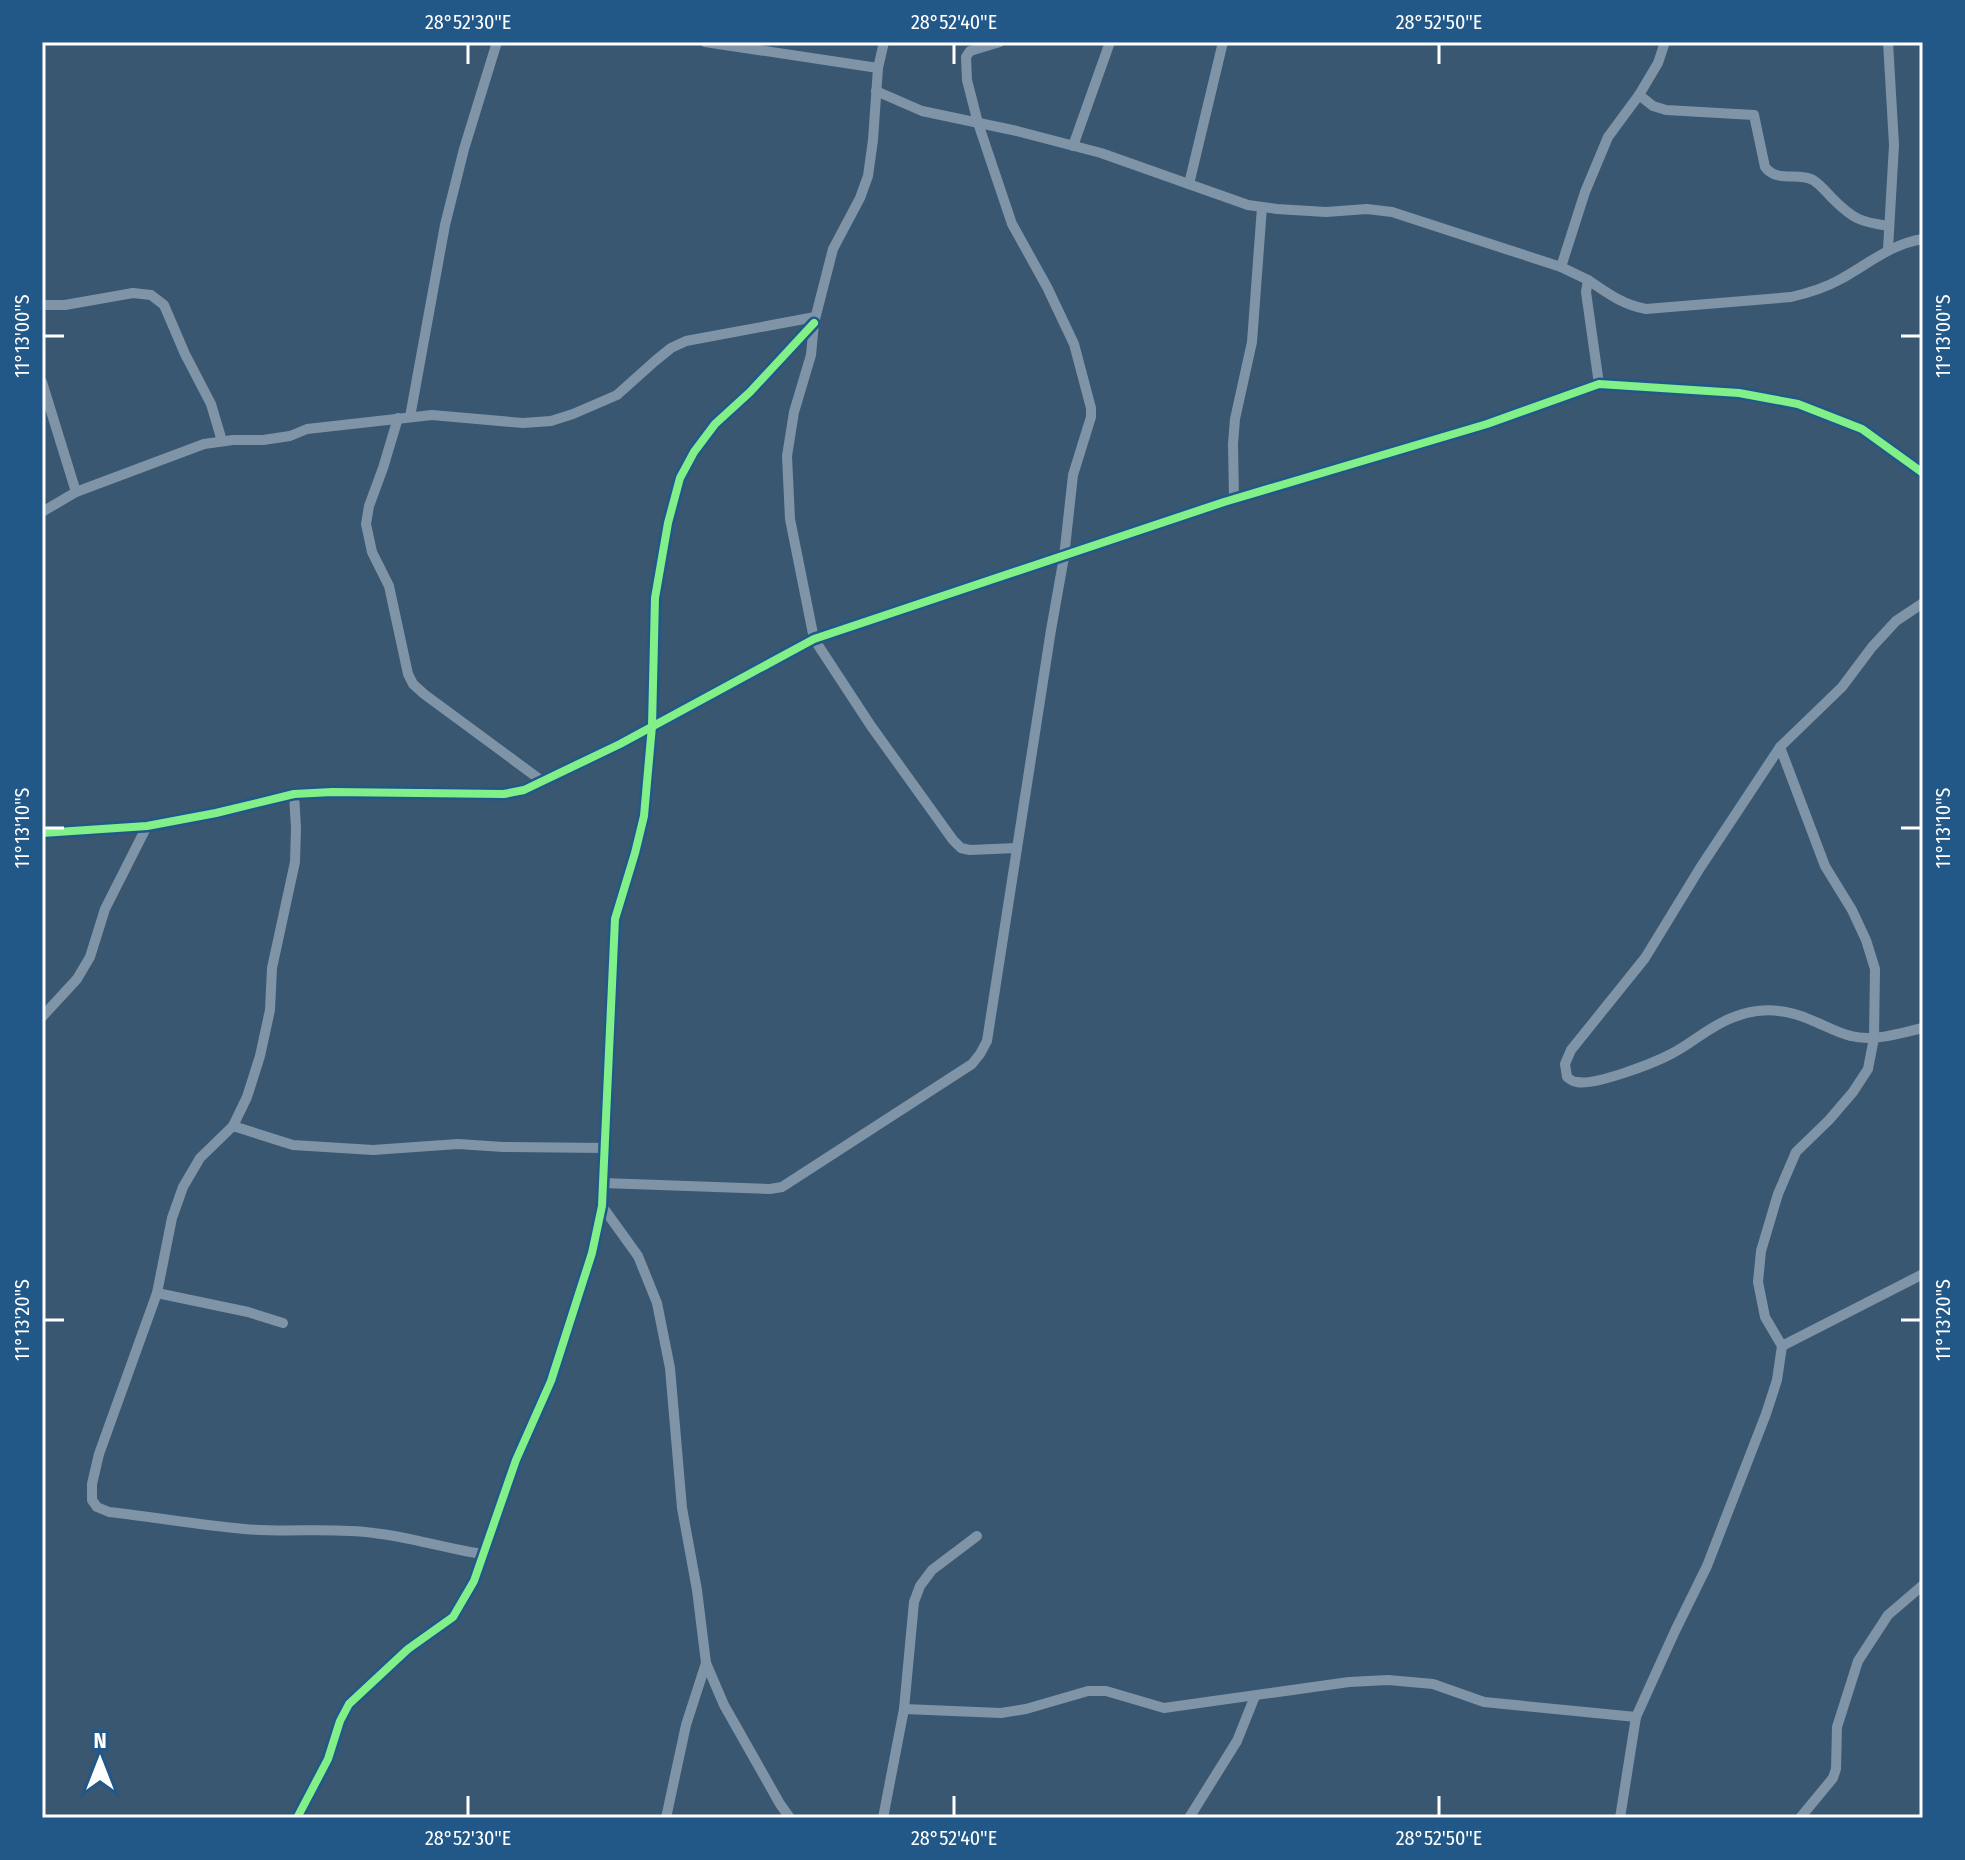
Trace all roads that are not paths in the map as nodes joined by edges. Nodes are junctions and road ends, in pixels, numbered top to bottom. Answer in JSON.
{"nodes":[{"id":1,"x":497,"y":42,"type":"edge"},
{"id":2,"x":705,"y":42,"type":"edge"},
{"id":3,"x":884,"y":42,"type":"edge"},
{"id":4,"x":1000,"y":42,"type":"edge"},
{"id":5,"x":1110,"y":42,"type":"edge"},
{"id":6,"x":1223,"y":42,"type":"edge"},
{"id":7,"x":1665,"y":42,"type":"edge"},
{"id":8,"x":1888,"y":42,"type":"edge"},
{"id":9,"x":878,"y":68,"type":"junction"},
{"id":10,"x":876,"y":91,"type":"junction"},
{"id":11,"x":1639,"y":95,"type":"junction"},
{"id":12,"x":978,"y":123,"type":"junction"},
{"id":13,"x":1073,"y":146,"type":"junction"},
{"id":14,"x":1189,"y":184,"type":"junction"},
{"id":15,"x":1262,"y":207,"type":"junction"},
{"id":16,"x":1889,"y":226,"type":"junction"},
{"id":17,"x":1923,"y":239,"type":"edge"},
{"id":18,"x":1888,"y":249,"type":"junction"},
{"id":19,"x":1561,"y":267,"type":"junction"},
{"id":20,"x":1588,"y":280,"type":"junction"},
{"id":21,"x":42,"y":305,"type":"edge"},
{"id":22,"x":815,"y":320,"type":"junction"},
{"id":23,"x":42,"y":382,"type":"edge"},
{"id":24,"x":1599,"y":384,"type":"junction"},
{"id":25,"x":410,"y":417,"type":"junction"},
{"id":26,"x":398,"y":418,"type":"junction"},
{"id":27,"x":222,"y":441,"type":"junction"},
{"id":28,"x":1923,"y":473,"type":"edge"},
{"id":29,"x":76,"y":492,"type":"junction"},
{"id":30,"x":1234,"y":499,"type":"junction"},
{"id":31,"x":42,"y":512,"type":"edge"},
{"id":32,"x":1064,"y":557,"type":"junction"},
{"id":33,"x":1923,"y":603,"type":"edge"},
{"id":34,"x":814,"y":639,"type":"junction"},
{"id":35,"x":652,"y":726,"type":"junction"},
{"id":36,"x":1780,"y":747,"type":"junction"},
{"id":37,"x":542,"y":781,"type":"junction"},
{"id":38,"x":294,"y":794,"type":"junction"},
{"id":39,"x":147,"y":826,"type":"junction"},
{"id":40,"x":42,"y":833,"type":"edge"},
{"id":41,"x":1017,"y":848,"type":"junction"},
{"id":42,"x":42,"y":1017,"type":"edge"},
{"id":43,"x":1923,"y":1028,"type":"edge"},
{"id":44,"x":1874,"y":1038,"type":"junction"},
{"id":45,"x":233,"y":1126,"type":"junction"},
{"id":46,"x":606,"y":1148,"type":"junction"},
{"id":47,"x":603,"y":1183,"type":"junction"},
{"id":48,"x":602,"y":1206,"type":"junction"},
{"id":49,"x":1923,"y":1274,"type":"edge"},
{"id":50,"x":157,"y":1293,"type":"junction"},
{"id":51,"x":283,"y":1323,"type":"dead end"},
{"id":52,"x":1782,"y":1346,"type":"junction"},
{"id":53,"x":977,"y":1536,"type":"dead end"},
{"id":54,"x":483,"y":1554,"type":"junction"},
{"id":55,"x":1923,"y":1585,"type":"edge"},
{"id":56,"x":706,"y":1663,"type":"junction"},
{"id":57,"x":1255,"y":1696,"type":"junction"},
{"id":58,"x":904,"y":1709,"type":"junction"},
{"id":59,"x":1636,"y":1717,"type":"junction"},
{"id":60,"x":297,"y":1818,"type":"edge"},
{"id":61,"x":666,"y":1818,"type":"edge"},
{"id":62,"x":790,"y":1818,"type":"edge"},
{"id":63,"x":883,"y":1818,"type":"edge"},
{"id":64,"x":1189,"y":1818,"type":"edge"},
{"id":65,"x":1620,"y":1818,"type":"edge"},
{"id":66,"x":1800,"y":1818,"type":"edge"}],
"edges":[{"from":1,"to":25,"type":"street"},
{"from":2,"to":9,"type":"street"},
{"from":3,"to":9,"type":"street"},
{"from":4,"to":12,"type":"street"},
{"from":5,"to":13,"type":"street"},
{"from":6,"to":14,"type":"street"},
{"from":7,"to":11,"type":"street"},
{"from":8,"to":16,"type":"street"},
{"from":9,"to":10,"type":"street"},
{"from":10,"to":12,"type":"street"},
{"from":10,"to":22,"type":"street"},
{"from":11,"to":16,"type":"street"},
{"from":11,"to":19,"type":"street"},
{"from":12,"to":13,"type":"street"},
{"from":12,"to":32,"type":"street"},
{"from":13,"to":14,"type":"street"},
{"from":14,"to":15,"type":"street"},
{"from":15,"to":19,"type":"street"},
{"from":15,"to":30,"type":"street"},
{"from":16,"to":18,"type":"street"},
{"from":17,"to":18,"type":"street"},
{"from":18,"to":20,"type":"street"},
{"from":19,"to":20,"type":"street"},
{"from":20,"to":24,"type":"street"},
{"from":21,"to":27,"type":"street"},
{"from":22,"to":25,"type":"street"},
{"from":22,"to":34,"type":"street"},
{"from":22,"to":35,"type":"street"},
{"from":23,"to":29,"type":"street"},
{"from":24,"to":28,"type":"street"},
{"from":24,"to":30,"type":"street"},
{"from":25,"to":26,"type":"street"},
{"from":26,"to":27,"type":"street"},
{"from":26,"to":37,"type":"street"},
{"from":27,"to":29,"type":"street"},
{"from":29,"to":31,"type":"street"},
{"from":30,"to":32,"type":"street"},
{"from":32,"to":34,"type":"street"},
{"from":32,"to":41,"type":"street"},
{"from":33,"to":36,"type":"street"},
{"from":34,"to":35,"type":"street"},
{"from":34,"to":41,"type":"street"},
{"from":35,"to":37,"type":"street"},
{"from":35,"to":46,"type":"street"},
{"from":36,"to":44,"type":"street"},
{"from":36,"to":44,"type":"street"},
{"from":37,"to":38,"type":"street"},
{"from":38,"to":39,"type":"street"},
{"from":38,"to":45,"type":"street"},
{"from":39,"to":40,"type":"street"},
{"from":39,"to":42,"type":"street"},
{"from":41,"to":47,"type":"street"},
{"from":43,"to":44,"type":"street"},
{"from":44,"to":52,"type":"street"},
{"from":45,"to":46,"type":"street"},
{"from":45,"to":50,"type":"street"},
{"from":46,"to":47,"type":"street"},
{"from":47,"to":48,"type":"street"},
{"from":48,"to":54,"type":"street"},
{"from":48,"to":56,"type":"street"},
{"from":49,"to":52,"type":"street"},
{"from":50,"to":51,"type":"street"},
{"from":50,"to":54,"type":"street"},
{"from":52,"to":59,"type":"street"},
{"from":53,"to":58,"type":"street"},
{"from":54,"to":60,"type":"street"},
{"from":55,"to":66,"type":"street"},
{"from":56,"to":61,"type":"street"},
{"from":56,"to":62,"type":"street"},
{"from":57,"to":58,"type":"street"},
{"from":57,"to":59,"type":"street"},
{"from":57,"to":64,"type":"street"},
{"from":58,"to":63,"type":"street"},
{"from":59,"to":65,"type":"street"}]}
